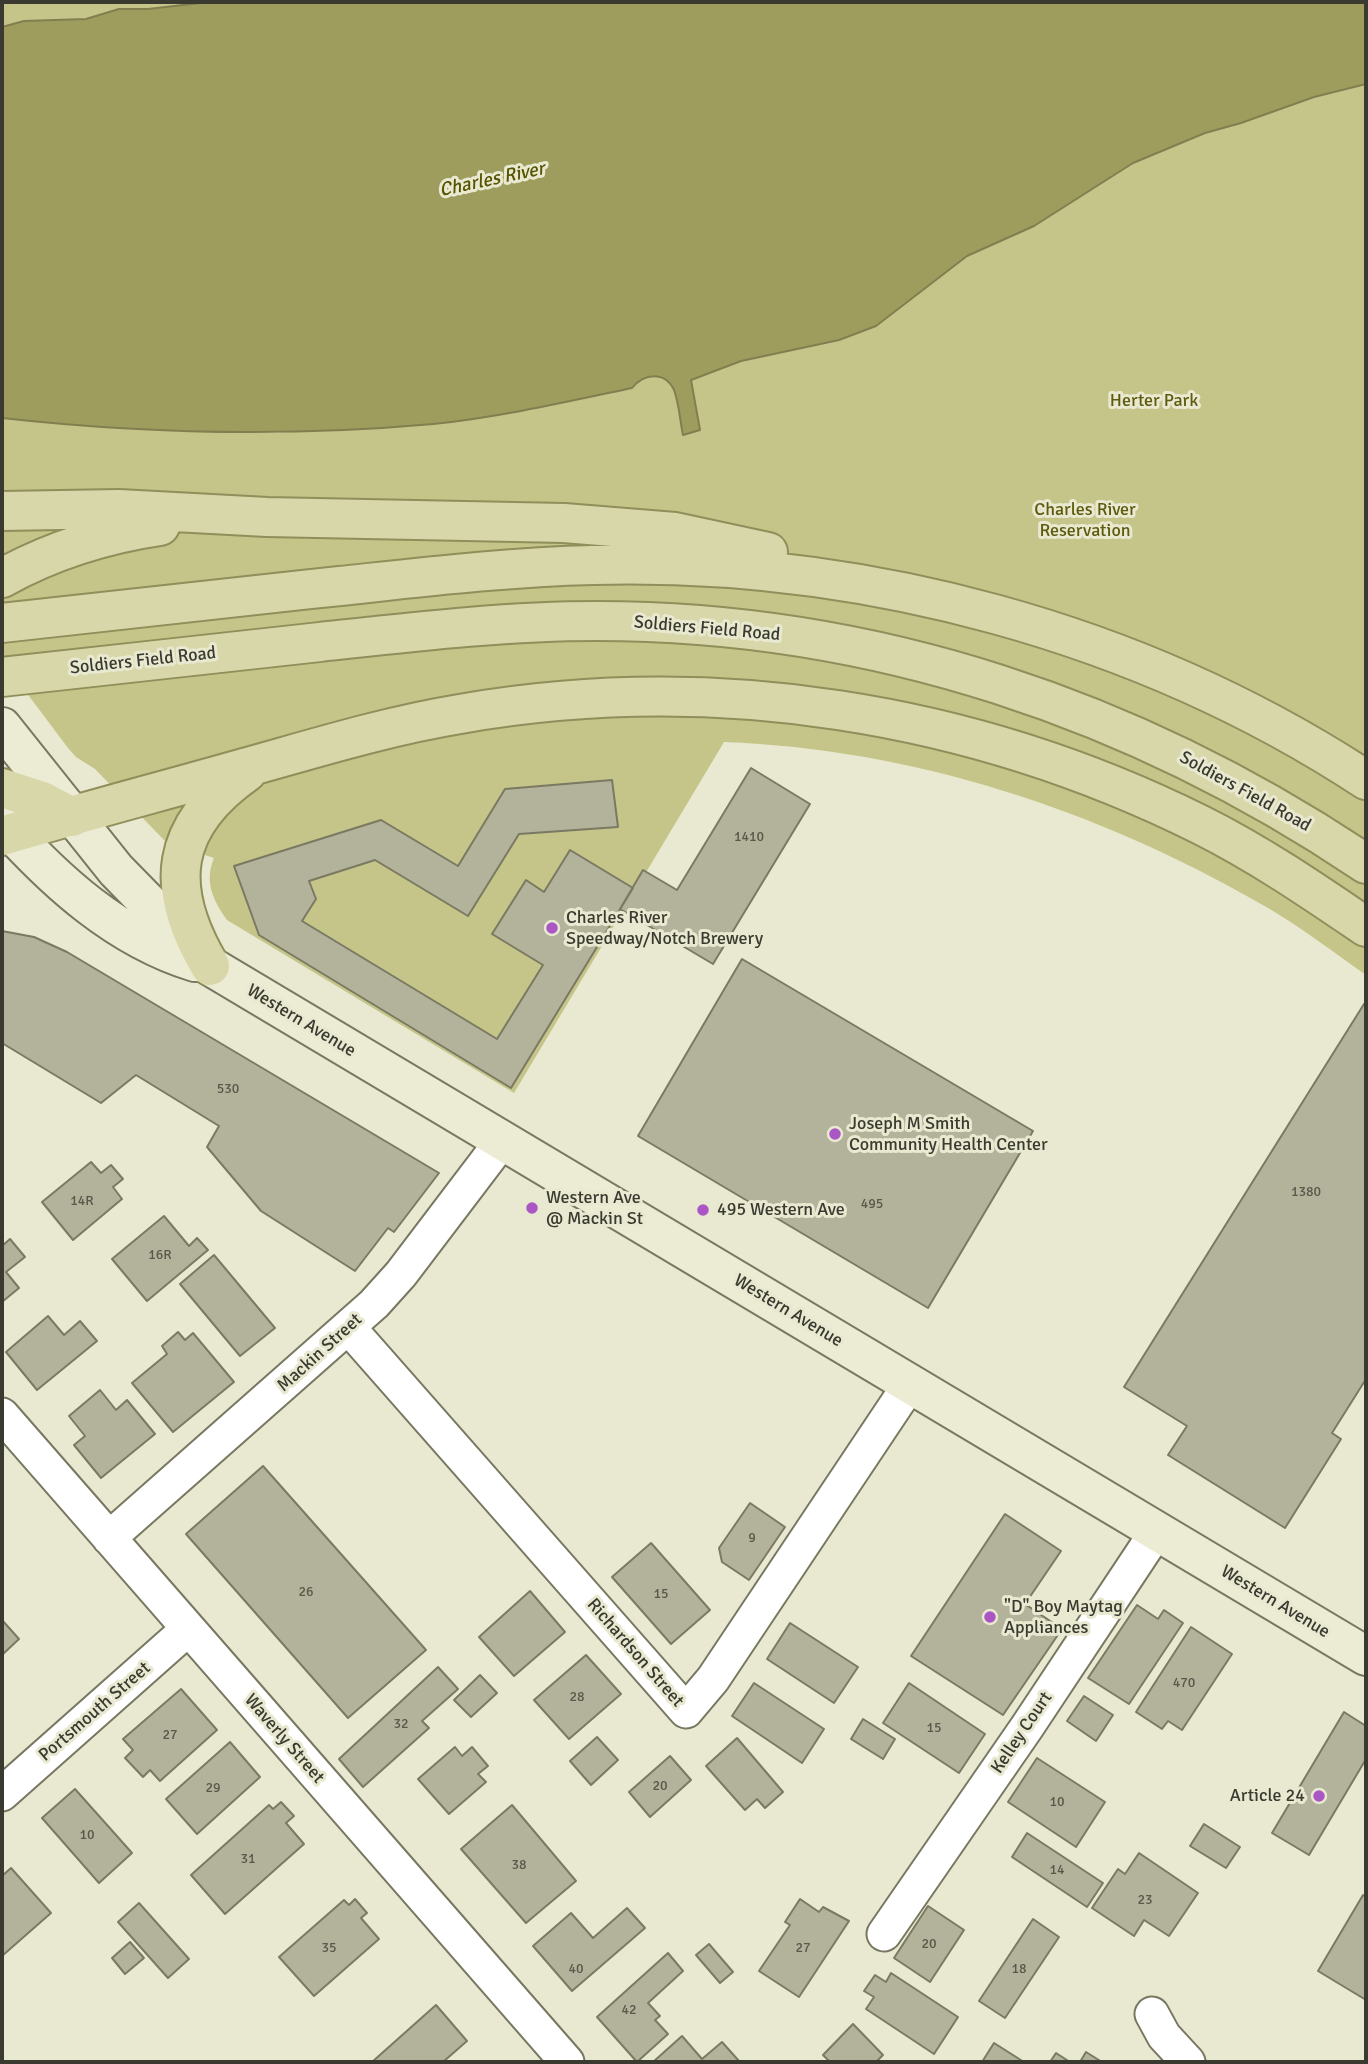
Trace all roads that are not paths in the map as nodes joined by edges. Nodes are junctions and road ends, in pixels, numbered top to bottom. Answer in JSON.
{"nodes":[{"id":1,"x":2,"y":510,"type":"edge"},
{"id":2,"x":267,"y":517,"type":"junction"},
{"id":3,"x":2,"y":578,"type":"edge"},
{"id":4,"x":863,"y":584,"type":"junction"},
{"id":5,"x":2,"y":623,"type":"edge"},
{"id":6,"x":2,"y":677,"type":"edge"},
{"id":7,"x":2,"y":727,"type":"edge"},
{"id":8,"x":258,"y":764,"type":"junction"},
{"id":9,"x":1366,"y":780,"type":"edge"},
{"id":10,"x":2,"y":788,"type":"edge"},
{"id":11,"x":72,"y":817,"type":"junction"},
{"id":12,"x":5,"y":831,"type":"edge"},
{"id":13,"x":1366,"y":864,"type":"edge"},
{"id":14,"x":1366,"y":927,"type":"edge"},
{"id":15,"x":210,"y":966,"type":"junction"},
{"id":16,"x":502,"y":1140,"type":"junction"},
{"id":17,"x":349,"y":1328,"type":"junction"},
{"id":18,"x":910,"y":1384,"type":"junction"},
{"id":19,"x":2,"y":1415,"type":"edge"},
{"id":20,"x":1157,"y":1531,"type":"junction"},
{"id":21,"x":109,"y":1538,"type":"junction"},
{"id":22,"x":188,"y":1629,"type":"junction"},
{"id":23,"x":1366,"y":1656,"type":"edge"},
{"id":24,"x":2,"y":1794,"type":"edge"},
{"id":25,"x":884,"y":1934,"type":"dead end"},
{"id":26,"x":1152,"y":2014,"type":"dead end"},
{"id":27,"x":567,"y":2062,"type":"edge"},
{"id":28,"x":1188,"y":2062,"type":"edge"}],
"edges":[{"from":1,"to":2,"type":"main road"},
{"from":2,"to":3,"type":"main road"},
{"from":2,"to":4,"type":"main road"},
{"from":4,"to":5,"type":"main road"},
{"from":4,"to":9,"type":"main road"},
{"from":6,"to":13,"type":"main road","name":"Soldiers Field Road"},
{"from":7,"to":11,"type":"main road","name":"Western Avenue"},
{"from":8,"to":11,"type":"main road"},
{"from":8,"to":14,"type":"main road"},
{"from":8,"to":15,"type":"main road"},
{"from":10,"to":11,"type":"main road"},
{"from":11,"to":12,"type":"main road"},
{"from":11,"to":15,"type":"main road","name":"Western Avenue"},
{"from":12,"to":15,"type":"main road","name":"Western Avenue"},
{"from":15,"to":16,"type":"main road","name":"Western Avenue"},
{"from":16,"to":17,"type":"street","name":"Mackin Street"},
{"from":16,"to":18,"type":"main road","name":"Western Avenue"},
{"from":17,"to":18,"type":"street","name":"Richardson Street"},
{"from":17,"to":21,"type":"street","name":"Mackin Street"},
{"from":18,"to":20,"type":"main road","name":"Western Avenue"},
{"from":19,"to":21,"type":"street","name":"Waverly Street"},
{"from":20,"to":23,"type":"main road","name":"Western Avenue"},
{"from":20,"to":25,"type":"street","name":"Kelley Court"},
{"from":21,"to":22,"type":"street","name":"Waverly Street"},
{"from":22,"to":24,"type":"street","name":"Portsmouth Street"},
{"from":22,"to":27,"type":"street","name":"Waverly Street"},
{"from":26,"to":28,"type":"street"}]}
